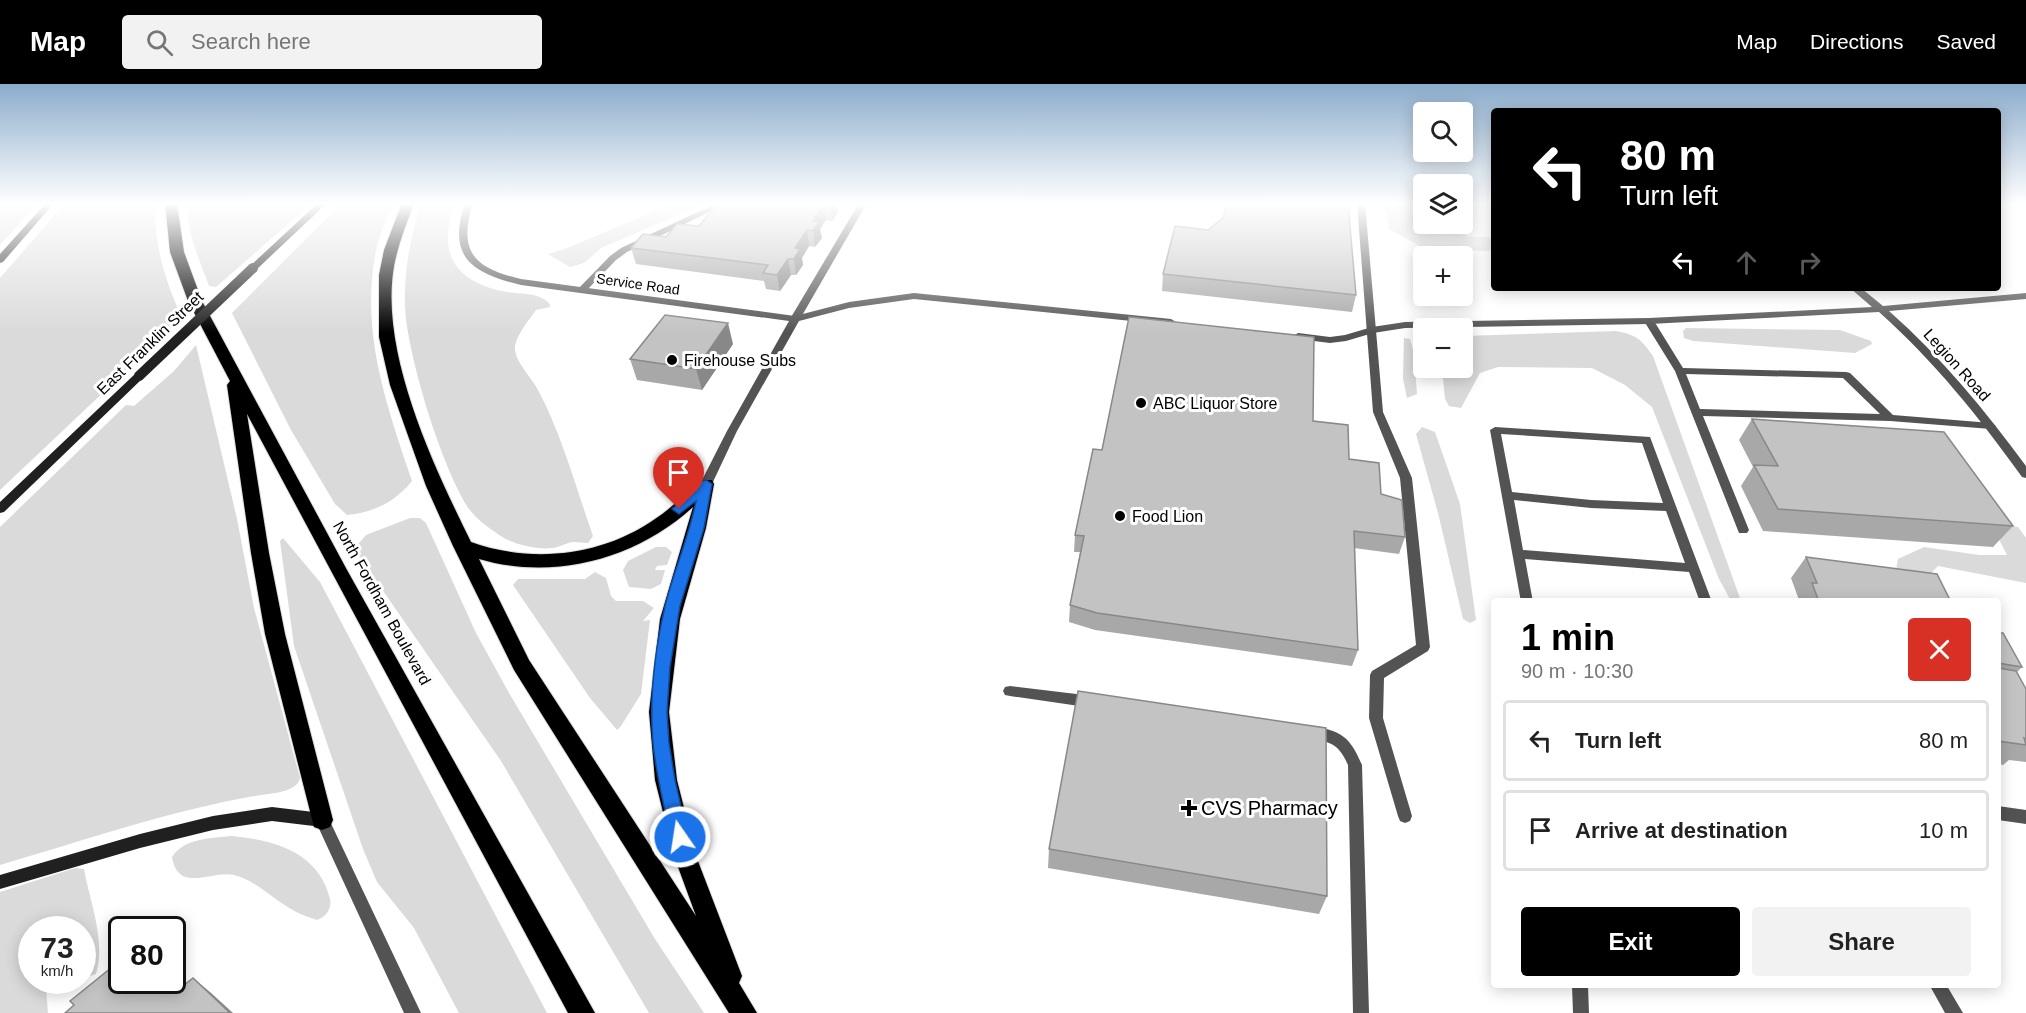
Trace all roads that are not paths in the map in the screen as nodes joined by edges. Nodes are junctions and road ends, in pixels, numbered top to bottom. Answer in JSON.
{"nodes":[{"id":1,"x":12,"y":246,"type":"edge"},
{"id":2,"x":177,"y":246,"type":"edge"},
{"id":3,"x":277,"y":246,"type":"edge"},
{"id":4,"x":392,"y":246,"type":"edge"},
{"id":5,"x":463,"y":246,"type":"edge"},
{"id":6,"x":632,"y":246,"type":"edge"},
{"id":7,"x":838,"y":246,"type":"edge"},
{"id":8,"x":1365,"y":246,"type":"edge"},
{"id":9,"x":0,"y":260,"type":"edge"},
{"id":10,"x":582,"y":290,"type":"junction"},
{"id":11,"x":1859,"y":291,"type":"edge"},
{"id":12,"x":2026,"y":296,"type":"edge"},
{"id":13,"x":1882,"y":309,"type":"junction"},
{"id":14,"x":795,"y":319,"type":"junction"},
{"id":15,"x":1649,"y":321,"type":"junction"},
{"id":16,"x":1182,"y":323,"type":"edge"},
{"id":17,"x":1372,"y":330,"type":"junction"},
{"id":18,"x":1284,"y":334,"type":"edge"},
{"id":19,"x":234,"y":371,"type":"junction"},
{"id":20,"x":1680,"y":371,"type":"junction"},
{"id":21,"x":1697,"y":412,"type":"junction"},
{"id":22,"x":1890,"y":418,"type":"junction"},
{"id":23,"x":1991,"y":426,"type":"junction"},
{"id":24,"x":2026,"y":474,"type":"edge"},
{"id":25,"x":706,"y":484,"type":"junction"},
{"id":26,"x":1506,"y":495,"type":"junction"},
{"id":27,"x":1671,"y":507,"type":"junction"},
{"id":28,"x":0,"y":509,"type":"edge"},
{"id":29,"x":1743,"y":530,"type":"dead end"},
{"id":30,"x":462,"y":546,"type":"junction"},
{"id":31,"x":1517,"y":554,"type":"junction"},
{"id":32,"x":1694,"y":568,"type":"junction"},
{"id":33,"x":1526,"y":598,"type":"edge"},
{"id":34,"x":1705,"y":598,"type":"edge"},
{"id":35,"x":1010,"y":691,"type":"dead end"},
{"id":36,"x":1105,"y":703,"type":"edge"},
{"id":37,"x":1298,"y":730,"type":"edge"},
{"id":38,"x":2001,"y":813,"type":"edge"},
{"id":39,"x":1405,"y":816,"type":"dead end"},
{"id":40,"x":2026,"y":817,"type":"edge"},
{"id":41,"x":322,"y":820,"type":"junction"},
{"id":42,"x":0,"y":882,"type":"edge"},
{"id":43,"x":1580,"y":988,"type":"edge"},
{"id":44,"x":1939,"y":988,"type":"edge"},
{"id":45,"x":744,"y":1012,"type":"edge"},
{"id":46,"x":413,"y":1013,"type":"edge"},
{"id":47,"x":582,"y":1013,"type":"edge"},
{"id":48,"x":1361,"y":1013,"type":"edge"},
{"id":49,"x":1581,"y":1013,"type":"edge"},
{"id":50,"x":1955,"y":1013,"type":"edge"}],
"edges":[{"from":1,"to":9,"type":"main road"},
{"from":2,"to":19,"type":"highway","name":"North Fordham Boulevard"},
{"from":3,"to":28,"type":"main road","name":"East Franklin Street","bridge":true},
{"from":4,"to":30,"type":"highway"},
{"from":5,"to":10,"type":"street","name":"Service Road"},
{"from":6,"to":10,"type":"street"},
{"from":7,"to":14,"type":"street"},
{"from":8,"to":17,"type":"street"},
{"from":10,"to":14,"type":"street","name":"Service Road"},
{"from":11,"to":13,"type":"street","name":"Legion Road"},
{"from":12,"to":13,"type":"street"},
{"from":13,"to":15,"type":"street"},
{"from":13,"to":23,"type":"street","name":"Legion Road"},
{"from":14,"to":16,"type":"street"},
{"from":14,"to":25,"type":"street"},
{"from":15,"to":17,"type":"street"},
{"from":15,"to":20,"type":"street"},
{"from":17,"to":18,"type":"street"},
{"from":17,"to":39,"type":"street"},
{"from":19,"to":41,"type":"highway"},
{"from":19,"to":47,"type":"highway","name":"North Fordham Boulevard"},
{"from":20,"to":21,"type":"street"},
{"from":20,"to":22,"type":"street"},
{"from":21,"to":22,"type":"street"},
{"from":21,"to":29,"type":"street"},
{"from":22,"to":23,"type":"street"},
{"from":23,"to":24,"type":"street","name":"Legion Road"},
{"from":25,"to":30,"type":"highway"},
{"from":25,"to":45,"type":"highway"},
{"from":26,"to":27,"type":"street"},
{"from":26,"to":27,"type":"street"},
{"from":26,"to":31,"type":"street"},
{"from":27,"to":32,"type":"street"},
{"from":30,"to":45,"type":"highway"},
{"from":31,"to":32,"type":"street"},
{"from":31,"to":33,"type":"street"},
{"from":32,"to":34,"type":"street"},
{"from":35,"to":36,"type":"street"},
{"from":37,"to":48,"type":"street"},
{"from":38,"to":40,"type":"street"},
{"from":41,"to":42,"type":"main road"},
{"from":41,"to":46,"type":"street"},
{"from":43,"to":49,"type":"street"},
{"from":44,"to":50,"type":"street"}]}
